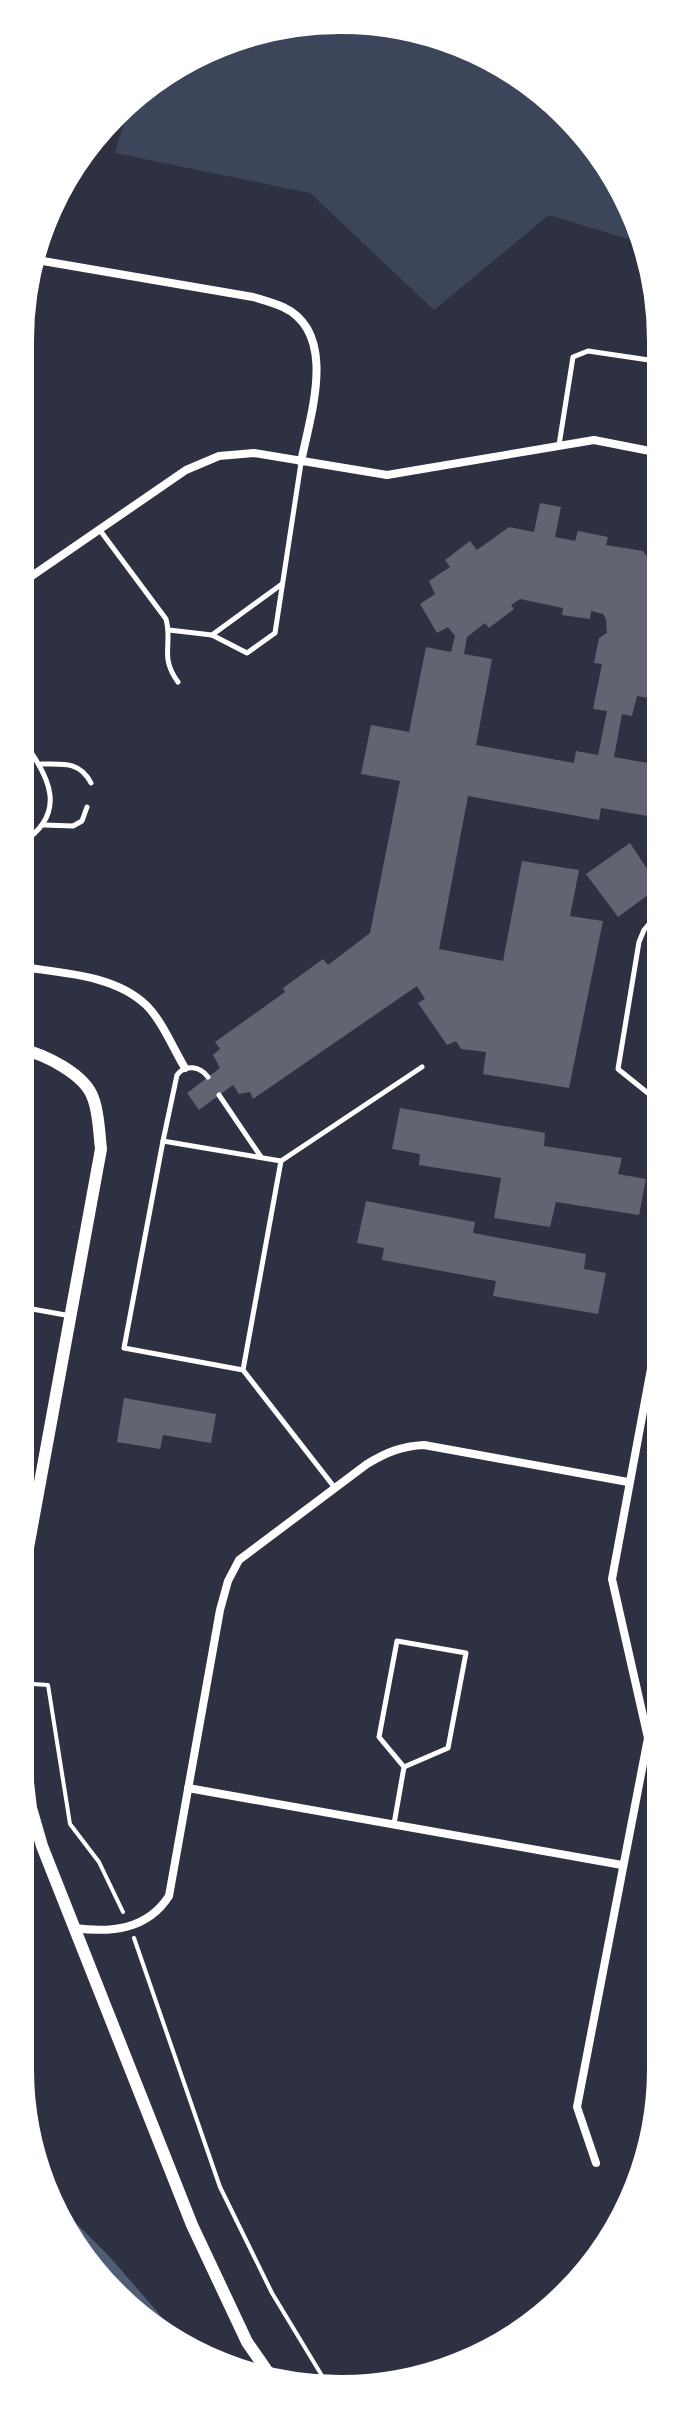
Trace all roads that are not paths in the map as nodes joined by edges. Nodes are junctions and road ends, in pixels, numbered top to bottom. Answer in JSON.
{"nodes":[{"id":1,"x":43,"y":261,"type":"edge"},
{"id":2,"x":649,"y":360,"type":"dead end"},
{"id":3,"x":559,"y":445,"type":"junction"},
{"id":4,"x":649,"y":451,"type":"edge"},
{"id":5,"x":301,"y":462,"type":"junction"},
{"id":6,"x":99,"y":529,"type":"junction"},
{"id":7,"x":32,"y":576,"type":"edge"},
{"id":8,"x":282,"y":584,"type":"junction"},
{"id":9,"x":169,"y":630,"type":"junction"},
{"id":10,"x":212,"y":635,"type":"junction"},
{"id":11,"x":178,"y":682,"type":"dead end"},
{"id":12,"x":32,"y":753,"type":"edge"},
{"id":13,"x":40,"y":764,"type":"junction"},
{"id":14,"x":91,"y":783,"type":"dead end"},
{"id":15,"x":87,"y":807,"type":"dead end"},
{"id":16,"x":43,"y":825,"type":"junction"},
{"id":17,"x":32,"y":837,"type":"edge"},
{"id":18,"x":649,"y":924,"type":"edge"},
{"id":19,"x":32,"y":969,"type":"edge"},
{"id":20,"x":32,"y":1051,"type":"edge"},
{"id":21,"x":422,"y":1067,"type":"dead end"},
{"id":22,"x":185,"y":1068,"type":"junction"},
{"id":23,"x":208,"y":1077,"type":"dead end"},
{"id":24,"x":649,"y":1094,"type":"edge"},
{"id":25,"x":219,"y":1095,"type":"dead end"},
{"id":26,"x":163,"y":1141,"type":"junction"},
{"id":27,"x":261,"y":1158,"type":"junction"},
{"id":28,"x":281,"y":1161,"type":"junction"},
{"id":29,"x":32,"y":1309,"type":"edge"},
{"id":30,"x":71,"y":1316,"type":"junction"},
{"id":31,"x":243,"y":1370,"type":"junction"},
{"id":32,"x":649,"y":1376,"type":"edge"},
{"id":33,"x":628,"y":1482,"type":"junction"},
{"id":34,"x":336,"y":1489,"type":"junction"},
{"id":35,"x":32,"y":1526,"type":"edge"},
{"id":36,"x":404,"y":1767,"type":"junction"},
{"id":37,"x":188,"y":1788,"type":"junction"},
{"id":38,"x":32,"y":1811,"type":"edge"},
{"id":39,"x":394,"y":1824,"type":"junction"},
{"id":40,"x":622,"y":1865,"type":"junction"},
{"id":41,"x":74,"y":1928,"type":"junction"},
{"id":42,"x":596,"y":2163,"type":"dead end"},
{"id":43,"x":264,"y":2367,"type":"edge"}],
"edges":[{"from":1,"to":5,"type":"street"},
{"from":2,"to":3,"type":"lane"},
{"from":3,"to":4,"type":"street"},
{"from":3,"to":5,"type":"street"},
{"from":5,"to":6,"type":"street"},
{"from":5,"to":8,"type":"lane"},
{"from":6,"to":7,"type":"street"},
{"from":6,"to":9,"type":"lane"},
{"from":8,"to":10,"type":"lane"},
{"from":8,"to":10,"type":"lane"},
{"from":9,"to":10,"type":"lane"},
{"from":9,"to":11,"type":"lane"},
{"from":12,"to":13,"type":"lane"},
{"from":13,"to":14,"type":"lane"},
{"from":13,"to":16,"type":"lane"},
{"from":15,"to":16,"type":"lane"},
{"from":16,"to":17,"type":"lane"},
{"from":18,"to":24,"type":"lane"},
{"from":19,"to":22,"type":"street"},
{"from":20,"to":30,"type":"street"},
{"from":21,"to":28,"type":"lane"},
{"from":22,"to":23,"type":"lane"},
{"from":22,"to":26,"type":"lane"},
{"from":25,"to":27,"type":"lane"},
{"from":26,"to":27,"type":"lane"},
{"from":26,"to":31,"type":"lane"},
{"from":27,"to":28,"type":"lane"},
{"from":28,"to":31,"type":"lane"},
{"from":29,"to":30,"type":"lane"},
{"from":30,"to":35,"type":"street"},
{"from":31,"to":34,"type":"lane"},
{"from":32,"to":33,"type":"street"},
{"from":33,"to":34,"type":"street"},
{"from":33,"to":40,"type":"street"},
{"from":34,"to":37,"type":"street"},
{"from":36,"to":36,"type":"lane"},
{"from":36,"to":39,"type":"lane"},
{"from":37,"to":39,"type":"street"},
{"from":37,"to":41,"type":"street"},
{"from":38,"to":41,"type":"street"},
{"from":39,"to":40,"type":"street"},
{"from":40,"to":42,"type":"street"},
{"from":41,"to":43,"type":"street"}]}
